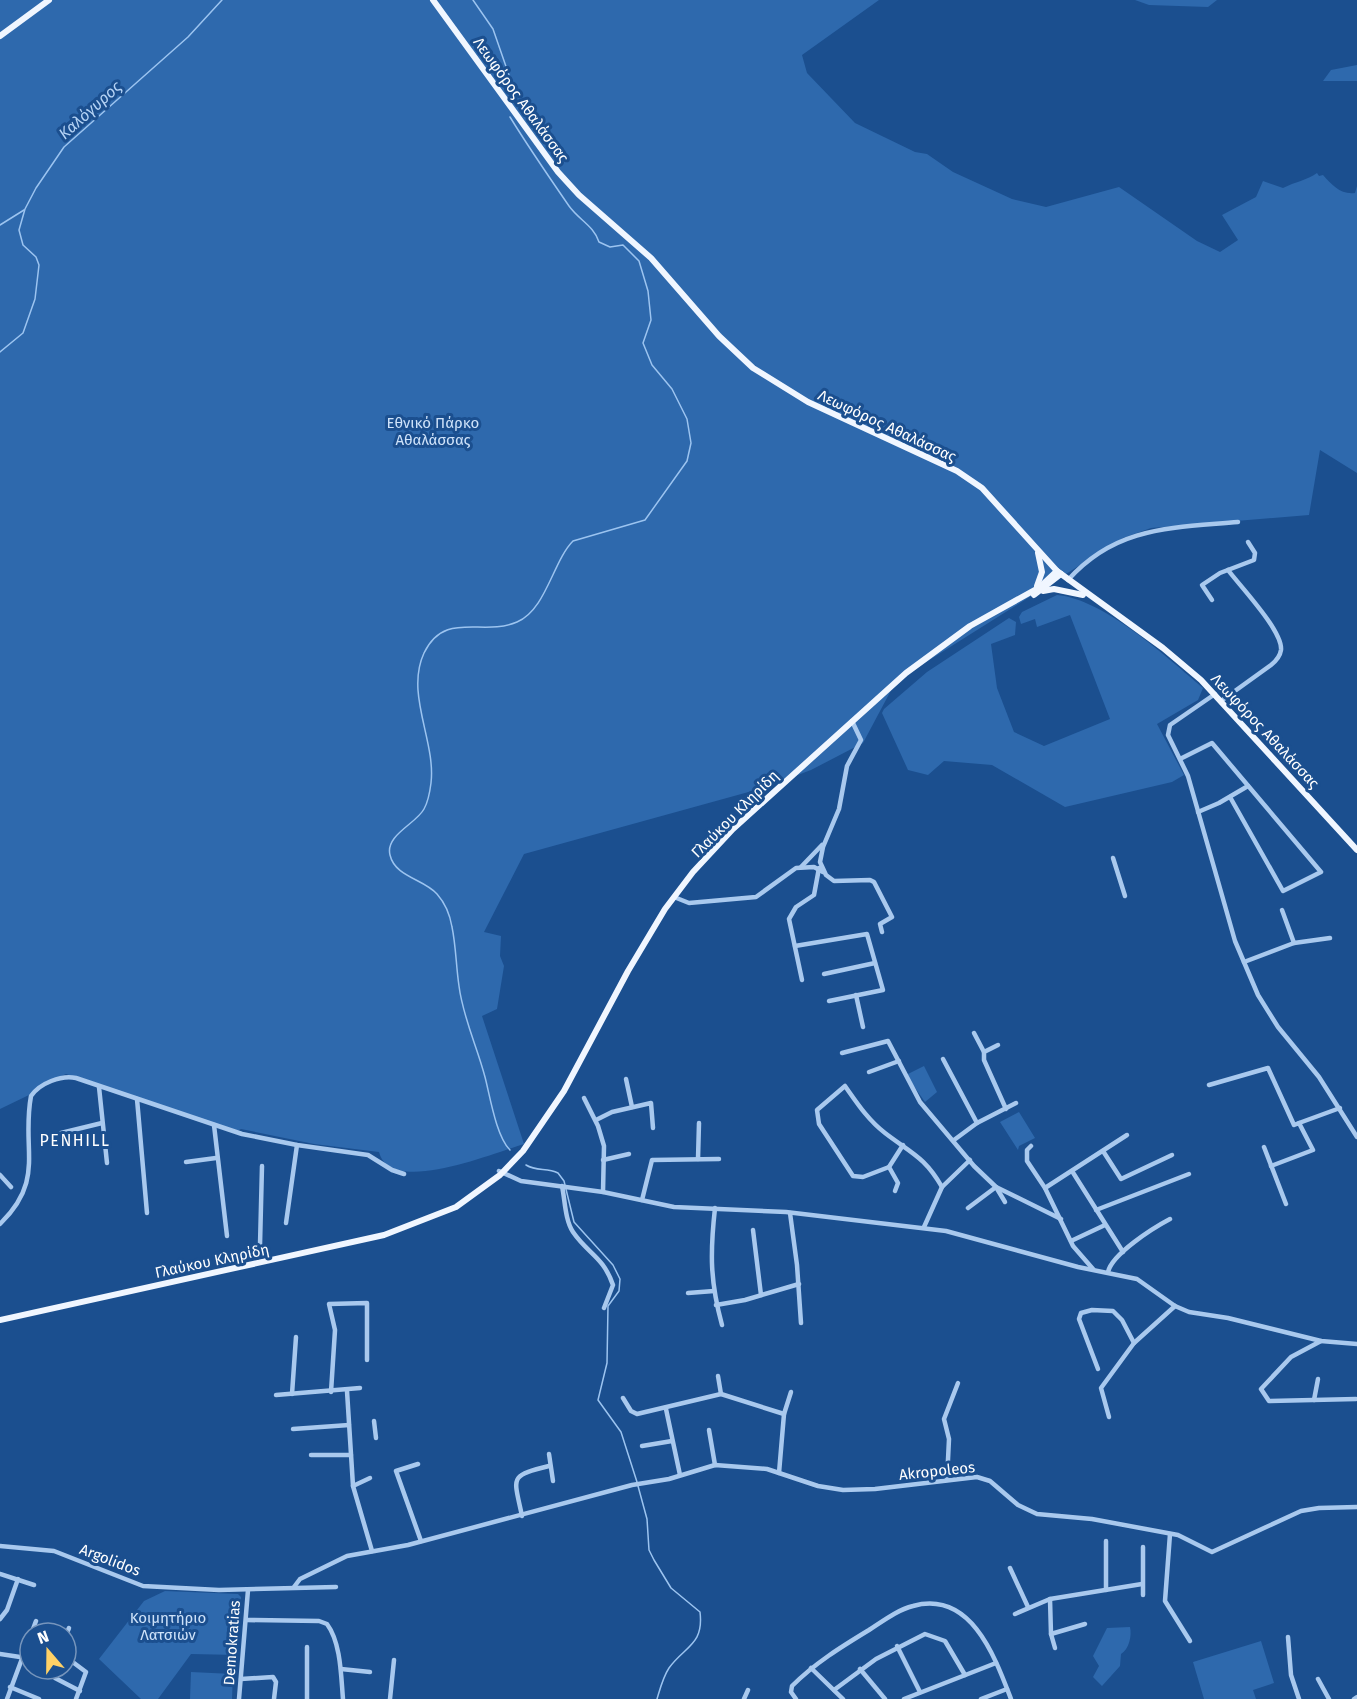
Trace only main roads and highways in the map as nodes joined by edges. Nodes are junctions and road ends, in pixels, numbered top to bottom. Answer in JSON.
{"nodes":[{"id":1,"x":49,"y":0,"type":"edge"},
{"id":2,"x":433,"y":0,"type":"edge"},
{"id":3,"x":0,"y":36,"type":"edge"},
{"id":4,"x":1034,"y":547,"type":"junction"},
{"id":5,"x":1059,"y":572,"type":"junction"},
{"id":6,"x":1037,"y":592,"type":"junction"},
{"id":7,"x":1090,"y":597,"type":"junction"},
{"id":8,"x":1357,"y":850,"type":"edge"},
{"id":9,"x":0,"y":1320,"type":"edge"}],
"edges":[{"from":1,"to":3,"type":"main road"},
{"from":2,"to":4,"type":"main road","name":"Λεωφόρος Αθαλάσσας"},
{"from":4,"to":5,"type":"main road","name":"Λεωφόρος Αθαλάσσας"},
{"from":4,"to":6,"type":"main road"},
{"from":5,"to":6,"type":"main road","name":"Γλαύκου Κληρίδη"},
{"from":5,"to":7,"type":"main road","name":"Λεωφόρος Αθαλάσσας"},
{"from":6,"to":7,"type":"main road"},
{"from":6,"to":9,"type":"main road","name":"Γλαύκου Κληρίδη"},
{"from":7,"to":8,"type":"main road","name":"Λεωφόρος Αθαλάσσας"}]}
